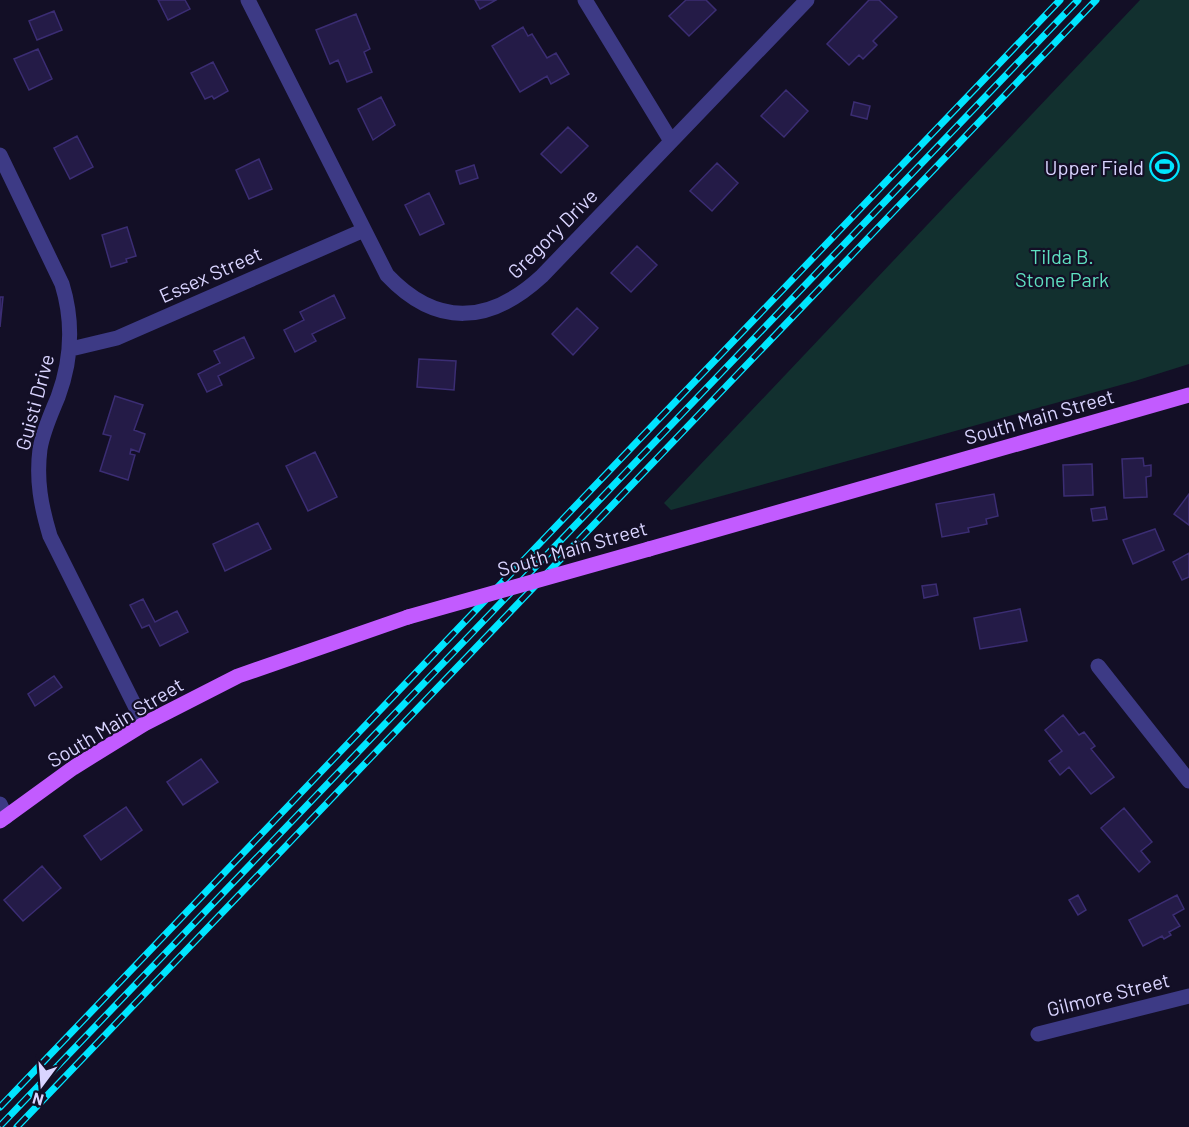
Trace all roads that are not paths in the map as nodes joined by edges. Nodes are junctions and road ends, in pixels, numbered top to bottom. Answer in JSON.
{"nodes":[{"id":1,"x":248,"y":0,"type":"edge"},
{"id":2,"x":585,"y":0,"type":"edge"},
{"id":3,"x":807,"y":0,"type":"edge"},
{"id":4,"x":671,"y":141,"type":"junction"},
{"id":5,"x":0,"y":155,"type":"edge"},
{"id":6,"x":364,"y":230,"type":"junction"},
{"id":7,"x":71,"y":350,"type":"junction"},
{"id":8,"x":1189,"y":395,"type":"edge"},
{"id":9,"x":1098,"y":666,"type":"dead end"},
{"id":10,"x":144,"y":724,"type":"junction"},
{"id":11,"x":1189,"y":781,"type":"edge"},
{"id":12,"x":2,"y":814,"type":"edge"},
{"id":13,"x":1189,"y":996,"type":"edge"},
{"id":14,"x":1038,"y":1034,"type":"dead end"}],
"edges":[{"from":1,"to":6,"type":"street","name":"Gregory Drive"},
{"from":2,"to":4,"type":"street"},
{"from":3,"to":4,"type":"street","name":"Gregory Drive"},
{"from":4,"to":6,"type":"street","name":"Gregory Drive"},
{"from":5,"to":7,"type":"street","name":"Guisti Drive"},
{"from":6,"to":7,"type":"street","name":"Essex Street"},
{"from":7,"to":10,"type":"street","name":"Guisti Drive"},
{"from":8,"to":10,"type":"main road","name":"South Main Street","bridge":true},
{"from":9,"to":11,"type":"street"},
{"from":10,"to":12,"type":"main road","name":"South Main Street"},
{"from":13,"to":14,"type":"street","name":"Gilmore Street"}]}
